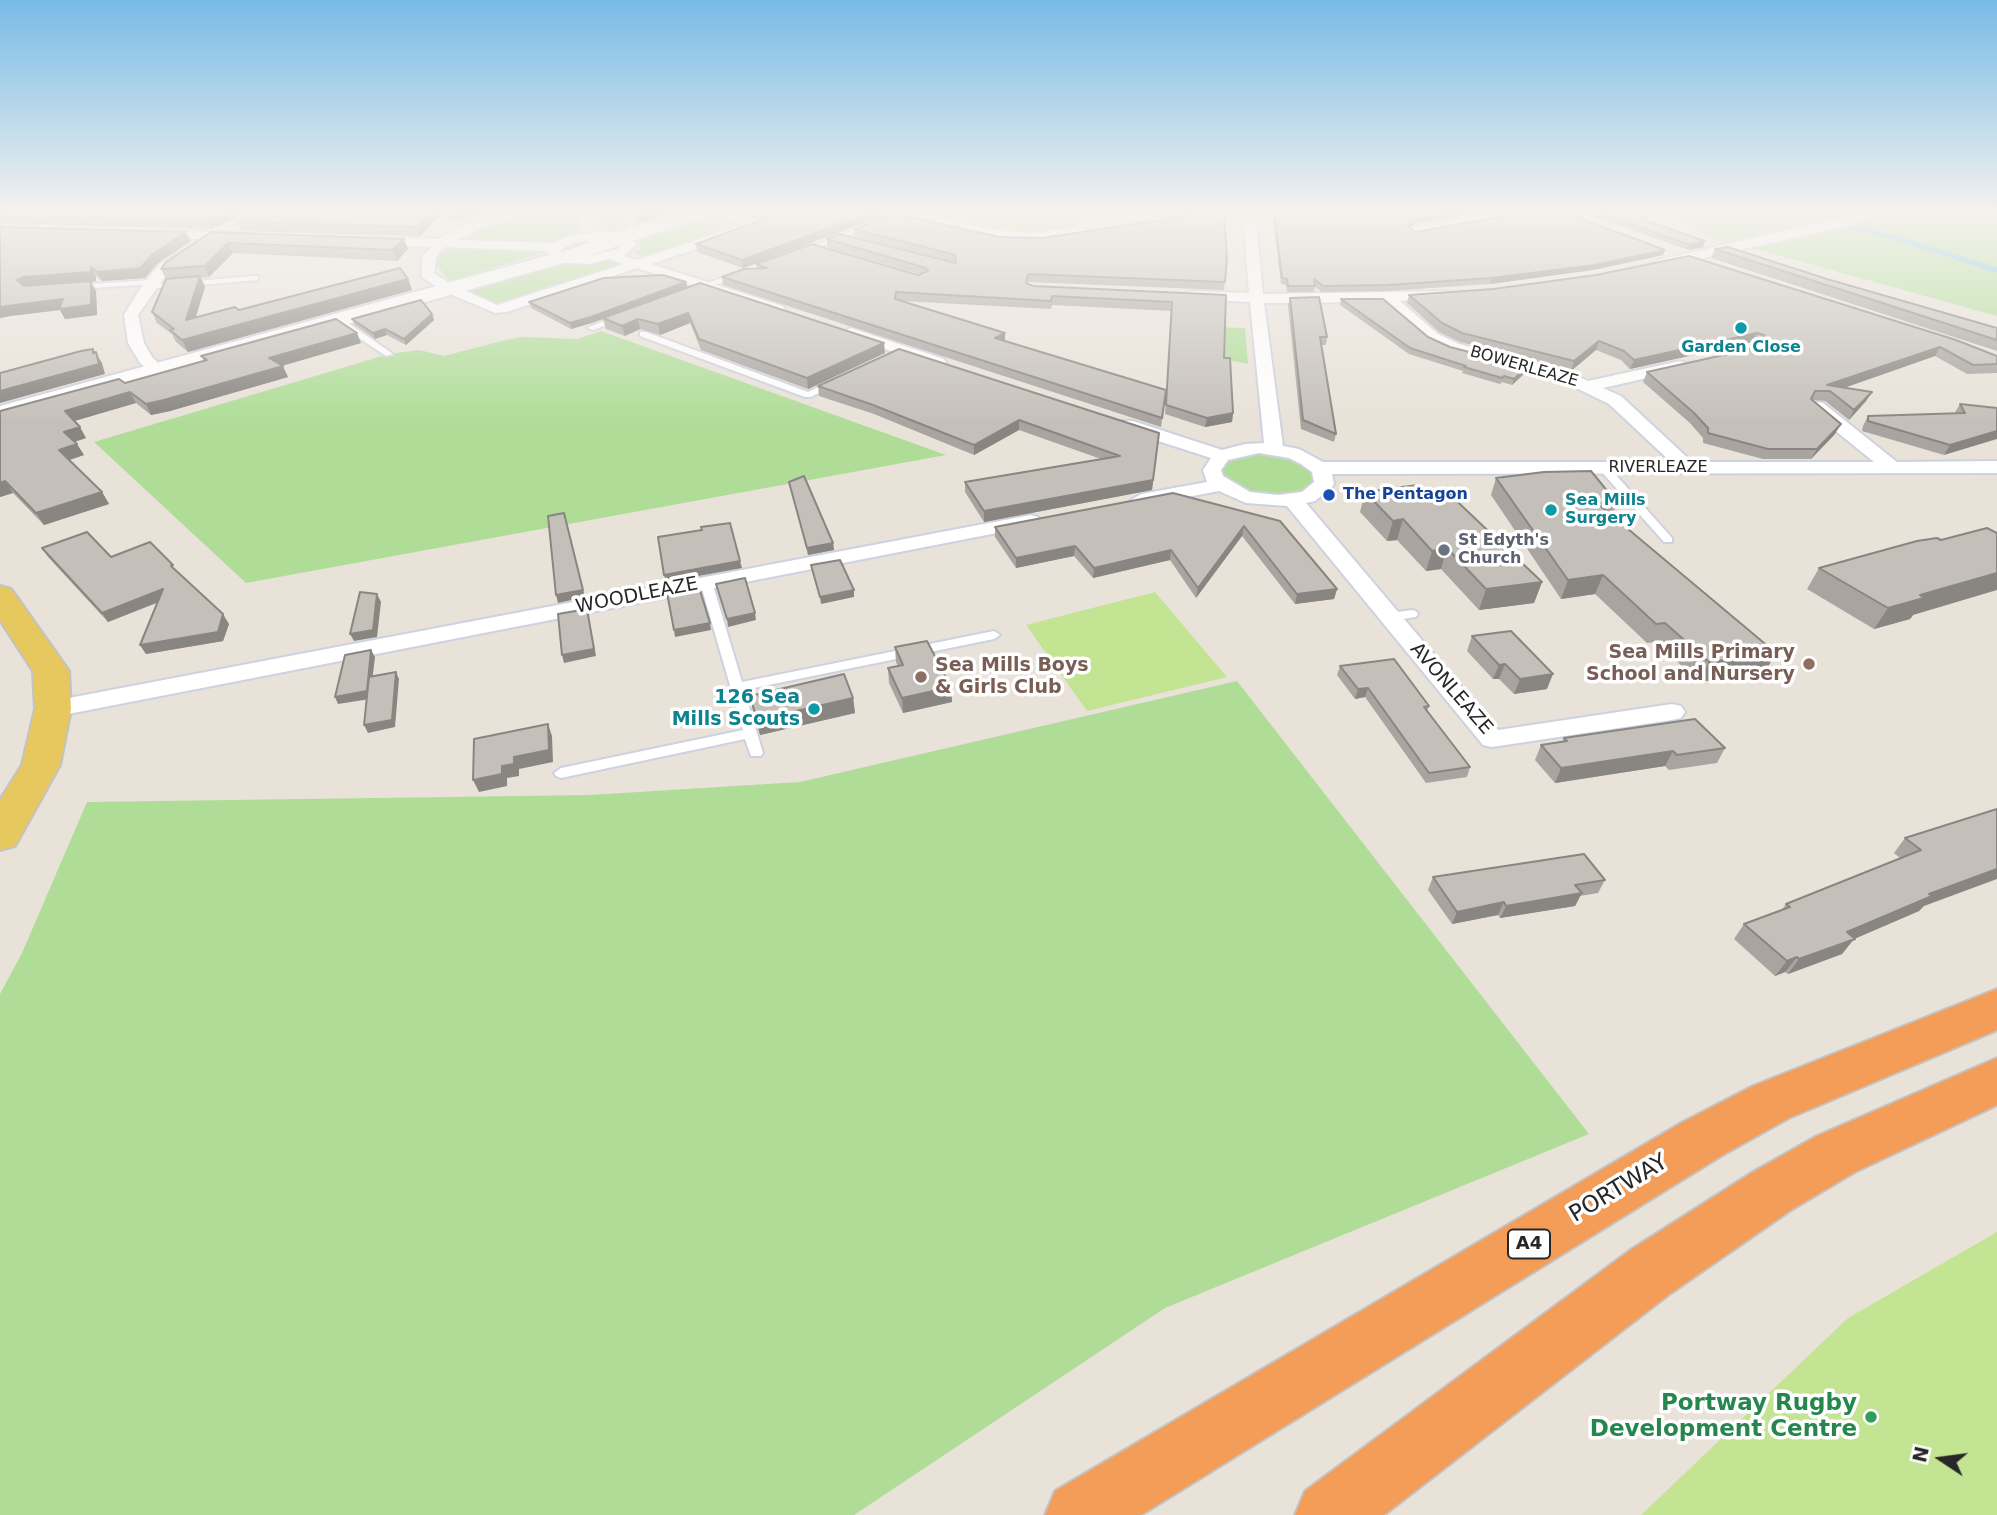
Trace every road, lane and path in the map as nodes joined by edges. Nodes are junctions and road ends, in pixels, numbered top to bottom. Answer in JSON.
{"nodes":[{"id":1,"x":173,"y":283,"type":"edge"},
{"id":2,"x":440,"y":283,"type":"edge"},
{"id":3,"x":464,"y":283,"type":"edge"},
{"id":4,"x":582,"y":283,"type":"edge"},
{"id":5,"x":699,"y":283,"type":"edge"},
{"id":6,"x":713,"y":283,"type":"edge"},
{"id":7,"x":1256,"y":283,"type":"edge"},
{"id":8,"x":150,"y":284,"type":"junction"},
{"id":9,"x":706,"y":285,"type":"junction"},
{"id":10,"x":68,"y":288,"type":"edge"},
{"id":11,"x":448,"y":288,"type":"junction"},
{"id":12,"x":1452,"y":293,"type":"edge"},
{"id":13,"x":1178,"y":294,"type":"edge"},
{"id":14,"x":681,"y":295,"type":"edge"},
{"id":15,"x":1257,"y":298,"type":"junction"},
{"id":16,"x":1387,"y":298,"type":"junction"},
{"id":17,"x":629,"y":314,"type":"edge"},
{"id":18,"x":799,"y":316,"type":"edge"},
{"id":19,"x":337,"y":320,"type":"junction"},
{"id":20,"x":590,"y":328,"type":"edge"},
{"id":21,"x":838,"y":329,"type":"edge"},
{"id":22,"x":643,"y":334,"type":"edge"},
{"id":23,"x":389,"y":354,"type":"dead end"},
{"id":24,"x":1699,"y":362,"type":"edge"},
{"id":25,"x":957,"y":368,"type":"edge"},
{"id":26,"x":158,"y":370,"type":"junction"},
{"id":27,"x":848,"y":377,"type":"edge"},
{"id":28,"x":1589,"y":386,"type":"junction"},
{"id":29,"x":1817,"y":407,"type":"edge"},
{"id":30,"x":0,"y":414,"type":"edge"},
{"id":31,"x":1116,"y":421,"type":"edge"},
{"id":32,"x":1274,"y":449,"type":"junction"},
{"id":33,"x":1222,"y":456,"type":"junction"},
{"id":34,"x":1997,"y":467,"type":"edge"},
{"id":35,"x":1319,"y":468,"type":"junction"},
{"id":36,"x":1604,"y":468,"type":"junction"},
{"id":37,"x":1688,"y":468,"type":"junction"},
{"id":38,"x":1894,"y":468,"type":"junction"},
{"id":39,"x":1222,"y":485,"type":"junction"},
{"id":40,"x":1293,"y":500,"type":"junction"},
{"id":41,"x":1126,"y":503,"type":"edge"},
{"id":42,"x":1059,"y":516,"type":"edge"},
{"id":43,"x":1668,"y":540,"type":"dead end"},
{"id":44,"x":706,"y":582,"type":"junction"},
{"id":45,"x":0,"y":596,"type":"edge"},
{"id":46,"x":995,"y":635,"type":"dead end"},
{"id":47,"x":737,"y":687,"type":"junction"},
{"id":48,"x":53,"y":709,"type":"junction"},
{"id":49,"x":1672,"y":712,"type":"dead end"},
{"id":50,"x":751,"y":733,"type":"junction"},
{"id":51,"x":756,"y":753,"type":"dead end"},
{"id":52,"x":561,"y":773,"type":"dead end"},
{"id":53,"x":0,"y":835,"type":"edge"},
{"id":54,"x":1997,"y":1009,"type":"edge"},
{"id":55,"x":1997,"y":1081,"type":"edge"},
{"id":56,"x":1079,"y":1515,"type":"edge"},
{"id":57,"x":1329,"y":1515,"type":"edge"}],
"edges":[{"from":1,"to":8,"type":"lane"},
{"from":2,"to":11,"type":"street"},
{"from":3,"to":11,"type":"main road"},
{"from":4,"to":11,"type":"street"},
{"from":5,"to":9,"type":"street"},
{"from":6,"to":9,"type":"lane"},
{"from":7,"to":15,"type":"street"},
{"from":8,"to":10,"type":"lane"},
{"from":8,"to":26,"type":"street"},
{"from":9,"to":14,"type":"lane"},
{"from":9,"to":18,"type":"street"},
{"from":11,"to":19,"type":"main road"},
{"from":12,"to":16,"type":"street"},
{"from":13,"to":15,"type":"street"},
{"from":15,"to":16,"type":"street"},
{"from":15,"to":32,"type":"street"},
{"from":16,"to":28,"type":"street","name":"BOWERLEAZE"},
{"from":17,"to":20,"type":"lane"},
{"from":19,"to":23,"type":"lane"},
{"from":19,"to":26,"type":"main road"},
{"from":21,"to":25,"type":"street"},
{"from":22,"to":27,"type":"lane"},
{"from":24,"to":28,"type":"street"},
{"from":26,"to":30,"type":"main road"},
{"from":28,"to":37,"type":"street","name":"BOWERLEAZE"},
{"from":29,"to":38,"type":"street"},
{"from":31,"to":33,"type":"street"},
{"from":32,"to":33,"type":"street"},
{"from":32,"to":35,"type":"street"},
{"from":33,"to":39,"type":"street"},
{"from":34,"to":38,"type":"street","name":"RIVERLEAZE"},
{"from":35,"to":36,"type":"street","name":"RIVERLEAZE"},
{"from":35,"to":40,"type":"street"},
{"from":36,"to":37,"type":"street","name":"RIVERLEAZE"},
{"from":36,"to":43,"type":"lane"},
{"from":37,"to":38,"type":"street","name":"RIVERLEAZE"},
{"from":39,"to":40,"type":"street"},
{"from":39,"to":41,"type":"street"},
{"from":40,"to":49,"type":"street","name":"AVONLEAZE"},
{"from":42,"to":44,"type":"street","name":"WOODLEAZE"},
{"from":44,"to":47,"type":"lane"},
{"from":44,"to":48,"type":"street","name":"WOODLEAZE"},
{"from":45,"to":48,"type":"main road"},
{"from":46,"to":47,"type":"lane"},
{"from":47,"to":50,"type":"lane"},
{"from":48,"to":53,"type":"main road"},
{"from":50,"to":51,"type":"lane"},
{"from":50,"to":52,"type":"lane"},
{"from":54,"to":56,"type":"highway","name":"PORTWAY","number":"A4"},
{"from":55,"to":57,"type":"highway"}]}
